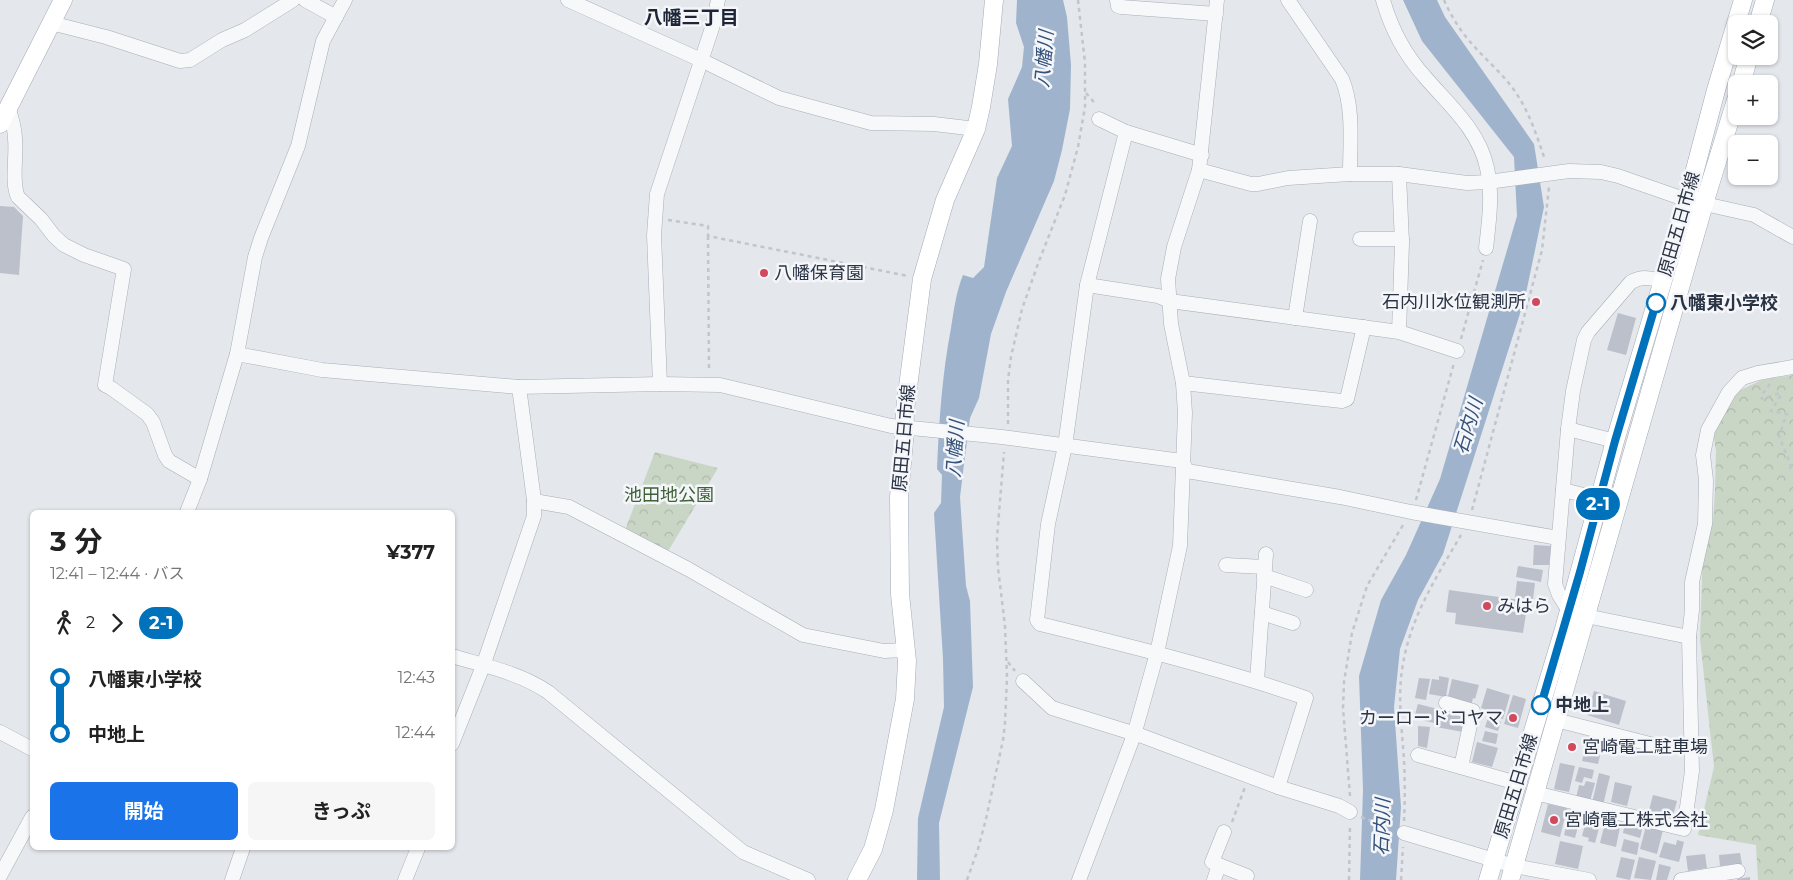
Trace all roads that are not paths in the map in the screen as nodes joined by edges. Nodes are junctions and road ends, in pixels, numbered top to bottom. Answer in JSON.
{"nodes":[{"id":1,"x":63,"y":0,"type":"edge"},
{"id":2,"x":293,"y":0,"type":"edge"},
{"id":3,"x":305,"y":0,"type":"edge"},
{"id":4,"x":344,"y":0,"type":"edge"},
{"id":5,"x":568,"y":0,"type":"edge"},
{"id":6,"x":718,"y":0,"type":"edge"},
{"id":7,"x":994,"y":0,"type":"edge"},
{"id":8,"x":1117,"y":0,"type":"edge"},
{"id":9,"x":1217,"y":0,"type":"edge"},
{"id":10,"x":1288,"y":0,"type":"edge"},
{"id":11,"x":1383,"y":0,"type":"edge"},
{"id":12,"x":1743,"y":0,"type":"edge"},
{"id":13,"x":1765,"y":0,"type":"edge"},
{"id":14,"x":1216,"y":14,"type":"junction"},
{"id":15,"x":1761,"y":15,"type":"edge"},
{"id":16,"x":336,"y":17,"type":"junction"},
{"id":17,"x":51,"y":23,"type":"junction"},
{"id":18,"x":701,"y":60,"type":"junction"},
{"id":19,"x":9,"y":108,"type":"junction"},
{"id":20,"x":1099,"y":119,"type":"dead end"},
{"id":21,"x":0,"y":124,"type":"edge"},
{"id":22,"x":1728,"y":125,"type":"edge"},
{"id":23,"x":976,"y":129,"type":"junction"},
{"id":24,"x":1126,"y":132,"type":"junction"},
{"id":25,"x":1202,"y":155,"type":"junction"},
{"id":26,"x":1199,"y":170,"type":"junction"},
{"id":27,"x":1350,"y":174,"type":"junction"},
{"id":28,"x":1399,"y":174,"type":"junction"},
{"id":29,"x":1492,"y":182,"type":"junction"},
{"id":30,"x":1687,"y":200,"type":"junction"},
{"id":31,"x":1704,"y":204,"type":"junction"},
{"id":32,"x":1310,"y":221,"type":"dead end"},
{"id":33,"x":1793,"y":237,"type":"edge"},
{"id":34,"x":1402,"y":238,"type":"junction"},
{"id":35,"x":1360,"y":240,"type":"dead end"},
{"id":36,"x":1486,"y":248,"type":"road end"},
{"id":37,"x":1662,"y":282,"type":"junction"},
{"id":38,"x":1087,"y":284,"type":"junction"},
{"id":39,"x":1170,"y":301,"type":"junction"},
{"id":40,"x":1295,"y":318,"type":"junction"},
{"id":41,"x":1364,"y":327,"type":"junction"},
{"id":42,"x":1399,"y":332,"type":"junction"},
{"id":43,"x":1457,"y":351,"type":"road end"},
{"id":44,"x":238,"y":354,"type":"junction"},
{"id":45,"x":1787,"y":368,"type":"edge"},
{"id":46,"x":1183,"y":383,"type":"junction"},
{"id":47,"x":660,"y":384,"type":"junction"},
{"id":48,"x":518,"y":387,"type":"junction"},
{"id":49,"x":908,"y":428,"type":"junction"},
{"id":50,"x":1568,"y":429,"type":"junction"},
{"id":51,"x":1615,"y":441,"type":"junction"},
{"id":52,"x":1066,"y":446,"type":"junction"},
{"id":53,"x":1182,"y":461,"type":"junction"},
{"id":54,"x":200,"y":478,"type":"junction"},
{"id":55,"x":1563,"y":490,"type":"junction"},
{"id":56,"x":1600,"y":499,"type":"junction"},
{"id":57,"x":534,"y":501,"type":"junction"},
{"id":58,"x":188,"y":510,"type":"edge"},
{"id":59,"x":1558,"y":538,"type":"junction"},
{"id":60,"x":1226,"y":565,"type":"dead end"},
{"id":61,"x":1265,"y":566,"type":"junction"},
{"id":62,"x":1306,"y":590,"type":"dead end"},
{"id":63,"x":1262,"y":613,"type":"junction"},
{"id":64,"x":1578,"y":613,"type":"junction"},
{"id":65,"x":1293,"y":623,"type":"dead end"},
{"id":66,"x":1689,"y":637,"type":"junction"},
{"id":67,"x":905,"y":650,"type":"junction"},
{"id":68,"x":1158,"y":653,"type":"junction"},
{"id":69,"x":455,"y":657,"type":"edge"},
{"id":70,"x":483,"y":666,"type":"junction"},
{"id":71,"x":1023,"y":681,"type":"dead end"},
{"id":72,"x":1257,"y":681,"type":"junction"},
{"id":73,"x":1446,"y":703,"type":"dead end"},
{"id":74,"x":1556,"y":720,"type":"junction"},
{"id":75,"x":0,"y":732,"type":"edge"},
{"id":76,"x":1134,"y":734,"type":"junction"},
{"id":77,"x":455,"y":736,"type":"edge"},
{"id":78,"x":1658,"y":746,"type":"dead end"},
{"id":79,"x":30,"y":748,"type":"edge"},
{"id":80,"x":1418,"y":755,"type":"dead end"},
{"id":81,"x":1461,"y":767,"type":"junction"},
{"id":82,"x":1517,"y":783,"type":"junction"},
{"id":83,"x":1278,"y":787,"type":"junction"},
{"id":84,"x":1535,"y":793,"type":"junction"},
{"id":85,"x":1353,"y":814,"type":"road end"},
{"id":86,"x":30,"y":821,"type":"edge"},
{"id":87,"x":1397,"y":830,"type":"road end"},
{"id":88,"x":1226,"y":831,"type":"road end"},
{"id":89,"x":242,"y":850,"type":"edge"},
{"id":90,"x":417,"y":850,"type":"edge"},
{"id":91,"x":1493,"y":860,"type":"junction"},
{"id":92,"x":1219,"y":865,"type":"junction"},
{"id":93,"x":1738,"y":871,"type":"dead end"},
{"id":94,"x":1512,"y":873,"type":"edge"},
{"id":95,"x":0,"y":876,"type":"edge"},
{"id":96,"x":1247,"y":876,"type":"dead end"},
{"id":97,"x":232,"y":880,"type":"edge"},
{"id":98,"x":405,"y":880,"type":"edge"},
{"id":99,"x":808,"y":880,"type":"edge"},
{"id":100,"x":857,"y":880,"type":"edge"},
{"id":101,"x":1078,"y":880,"type":"edge"},
{"id":102,"x":1214,"y":880,"type":"edge"},
{"id":103,"x":1488,"y":880,"type":"edge"},
{"id":104,"x":1589,"y":880,"type":"edge"},
{"id":105,"x":1681,"y":880,"type":"edge"}],
"edges":[{"from":1,"to":17,"type":"main road"},
{"from":2,"to":17,"type":"street"},
{"from":3,"to":16,"type":"street"},
{"from":4,"to":16,"type":"street"},
{"from":5,"to":18,"type":"street"},
{"from":6,"to":18,"type":"street"},
{"from":7,"to":23,"type":"main road","name":"原田五日市線"},
{"from":8,"to":14,"type":"street"},
{"from":9,"to":14,"type":"street"},
{"from":10,"to":27,"type":"street"},
{"from":11,"to":29,"type":"street"},
{"from":12,"to":30,"type":"main road","name":"原田五日市線"},
{"from":13,"to":15,"type":"main road"},
{"from":14,"to":25,"type":"street"},
{"from":16,"to":44,"type":"street"},
{"from":17,"to":19,"type":"main road"},
{"from":18,"to":23,"type":"street"},
{"from":18,"to":47,"type":"street"},
{"from":19,"to":21,"type":"main road"},
{"from":19,"to":54,"type":"street"},
{"from":20,"to":24,"type":"street"},
{"from":22,"to":31,"type":"main road","name":"原田五日市線"},
{"from":23,"to":49,"type":"main road","name":"原田五日市線"},
{"from":24,"to":25,"type":"street"},
{"from":24,"to":38,"type":"street"},
{"from":25,"to":26,"type":"street"},
{"from":26,"to":27,"type":"street"},
{"from":26,"to":39,"type":"street"},
{"from":27,"to":28,"type":"street"},
{"from":28,"to":29,"type":"street"},
{"from":28,"to":34,"type":"street"},
{"from":29,"to":30,"type":"street"},
{"from":29,"to":36,"type":"street"},
{"from":30,"to":31,"type":"street"},
{"from":30,"to":37,"type":"main road","name":"原田五日市線"},
{"from":31,"to":33,"type":"street"},
{"from":31,"to":64,"type":"main road","name":"原田五日市線"},
{"from":32,"to":40,"type":"street"},
{"from":34,"to":35,"type":"street"},
{"from":34,"to":42,"type":"street"},
{"from":37,"to":50,"type":"street"},
{"from":37,"to":51,"type":"main road","name":"原田五日市線"},
{"from":38,"to":39,"type":"street"},
{"from":38,"to":52,"type":"street"},
{"from":39,"to":40,"type":"street"},
{"from":39,"to":46,"type":"street"},
{"from":40,"to":41,"type":"street"},
{"from":41,"to":42,"type":"street"},
{"from":41,"to":46,"type":"street"},
{"from":42,"to":43,"type":"street"},
{"from":44,"to":48,"type":"street"},
{"from":44,"to":54,"type":"street"},
{"from":45,"to":66,"type":"street"},
{"from":46,"to":53,"type":"street"},
{"from":47,"to":48,"type":"street"},
{"from":47,"to":49,"type":"street"},
{"from":48,"to":57,"type":"street"},
{"from":49,"to":52,"type":"street"},
{"from":49,"to":67,"type":"main road","name":"原田五日市線"},
{"from":50,"to":51,"type":"street"},
{"from":50,"to":55,"type":"street"},
{"from":51,"to":56,"type":"main road","name":"原田五日市線"},
{"from":52,"to":53,"type":"street"},
{"from":52,"to":68,"type":"street"},
{"from":53,"to":59,"type":"street"},
{"from":53,"to":68,"type":"street"},
{"from":54,"to":58,"type":"street"},
{"from":55,"to":56,"type":"street"},
{"from":55,"to":59,"type":"street"},
{"from":56,"to":64,"type":"main road","name":"原田五日市線"},
{"from":57,"to":67,"type":"street"},
{"from":57,"to":70,"type":"street"},
{"from":59,"to":64,"type":"street"},
{"from":60,"to":61,"type":"street"},
{"from":61,"to":62,"type":"street"},
{"from":61,"to":63,"type":"street"},
{"from":63,"to":65,"type":"street"},
{"from":63,"to":72,"type":"street"},
{"from":64,"to":66,"type":"street"},
{"from":64,"to":74,"type":"main road","name":"原田五日市線"},
{"from":64,"to":82,"type":"main road","name":"原田五日市線"},
{"from":66,"to":84,"type":"street"},
{"from":67,"to":100,"type":"main road","name":"原田五日市線"},
{"from":68,"to":72,"type":"street"},
{"from":68,"to":76,"type":"street"},
{"from":69,"to":70,"type":"street"},
{"from":70,"to":77,"type":"street"},
{"from":70,"to":99,"type":"street"},
{"from":71,"to":76,"type":"street"},
{"from":72,"to":83,"type":"street"},
{"from":73,"to":81,"type":"street"},
{"from":74,"to":78,"type":"street"},
{"from":74,"to":84,"type":"main road","name":"原田五日市線"},
{"from":75,"to":79,"type":"street"},
{"from":76,"to":83,"type":"street"},
{"from":76,"to":101,"type":"street"},
{"from":80,"to":81,"type":"street"},
{"from":81,"to":82,"type":"street"},
{"from":82,"to":91,"type":"main road","name":"原田五日市線"},
{"from":83,"to":85,"type":"street"},
{"from":84,"to":94,"type":"main road","name":"原田五日市線"},
{"from":86,"to":95,"type":"street"},
{"from":87,"to":91,"type":"street"},
{"from":88,"to":92,"type":"street"},
{"from":89,"to":97,"type":"street"},
{"from":90,"to":98,"type":"street"},
{"from":91,"to":94,"type":"street"},
{"from":91,"to":103,"type":"main road","name":"原田五日市線"},
{"from":92,"to":96,"type":"street"},
{"from":92,"to":102,"type":"street"},
{"from":93,"to":105,"type":"street"},
{"from":94,"to":104,"type":"street"}]}
